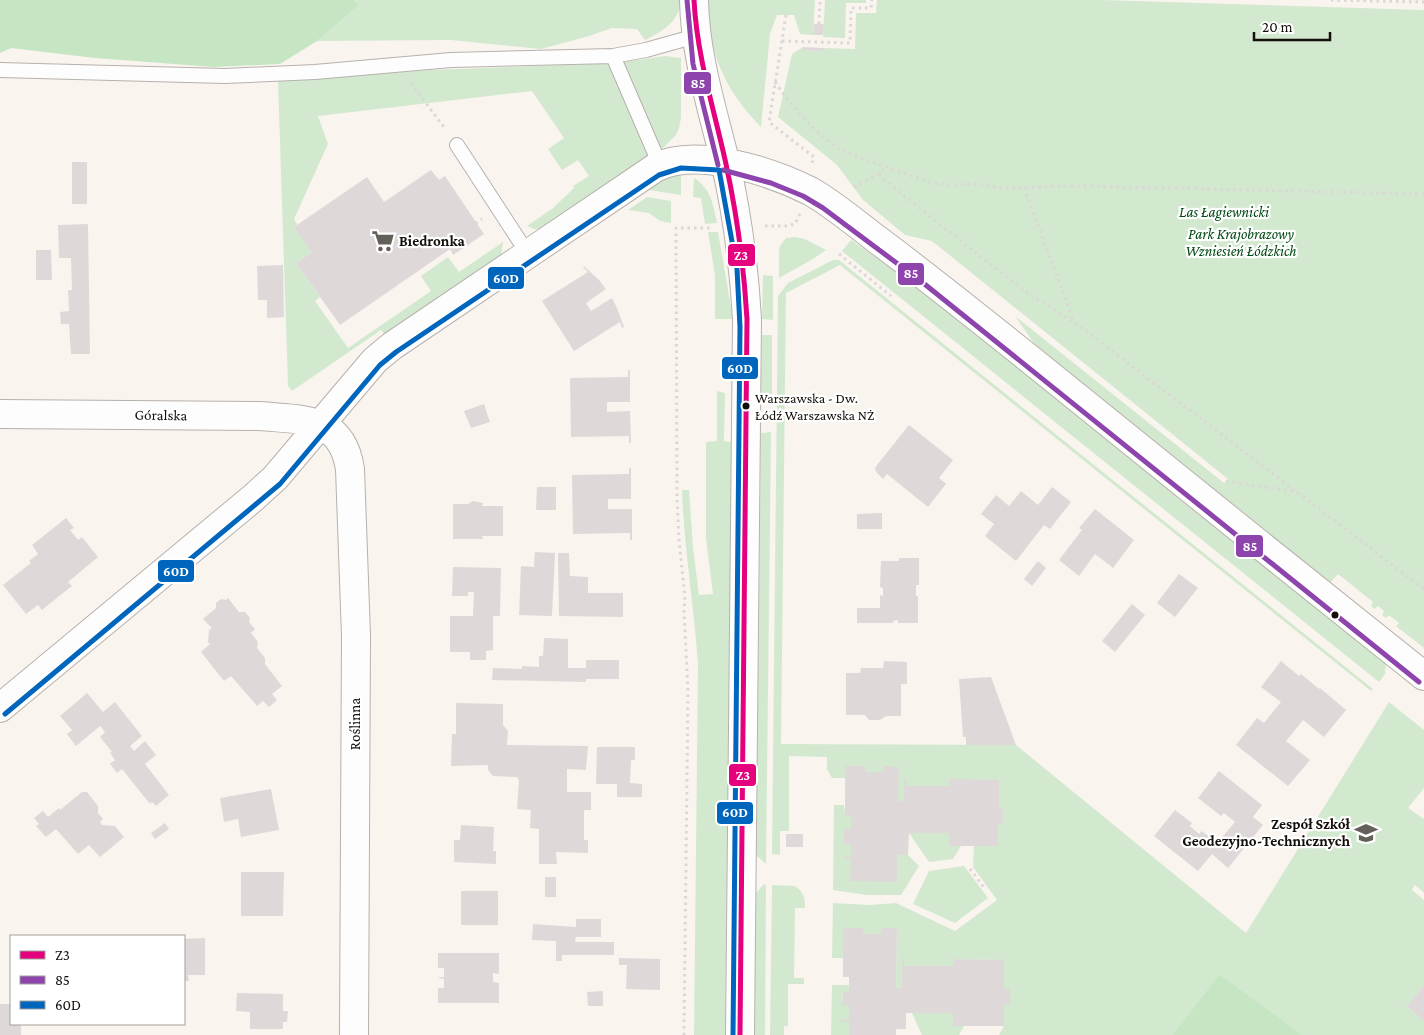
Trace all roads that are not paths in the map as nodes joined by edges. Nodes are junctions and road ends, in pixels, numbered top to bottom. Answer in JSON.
{"nodes":[{"id":1,"x":694,"y":0,"type":"edge"},
{"id":2,"x":696,"y":36,"type":"junction"},
{"id":3,"x":613,"y":56,"type":"junction"},
{"id":4,"x":0,"y":70,"type":"edge"},
{"id":5,"x":457,"y":145,"type":"road end"},
{"id":6,"x":725,"y":163,"type":"junction"},
{"id":7,"x":660,"y":165,"type":"junction"},
{"id":8,"x":528,"y":254,"type":"junction"},
{"id":9,"x":0,"y":414,"type":"edge"},
{"id":10,"x":321,"y":425,"type":"junction"},
{"id":11,"x":1424,"y":676,"type":"edge"},
{"id":12,"x":0,"y":708,"type":"edge"},
{"id":13,"x":354,"y":1035,"type":"edge"},
{"id":14,"x":740,"y":1035,"type":"edge"}],
"edges":[{"from":1,"to":2,"type":"street"},
{"from":2,"to":3,"type":"lane"},
{"from":2,"to":6,"type":"street"},
{"from":3,"to":4,"type":"lane"},
{"from":3,"to":7,"type":"lane"},
{"from":5,"to":8,"type":"lane"},
{"from":6,"to":7,"type":"street"},
{"from":6,"to":11,"type":"street"},
{"from":6,"to":14,"type":"street"},
{"from":7,"to":8,"type":"street"},
{"from":8,"to":10,"type":"street"},
{"from":9,"to":10,"type":"street","name":"Góralska"},
{"from":10,"to":12,"type":"street"},
{"from":10,"to":13,"type":"street","name":"Roślinna"}]}
